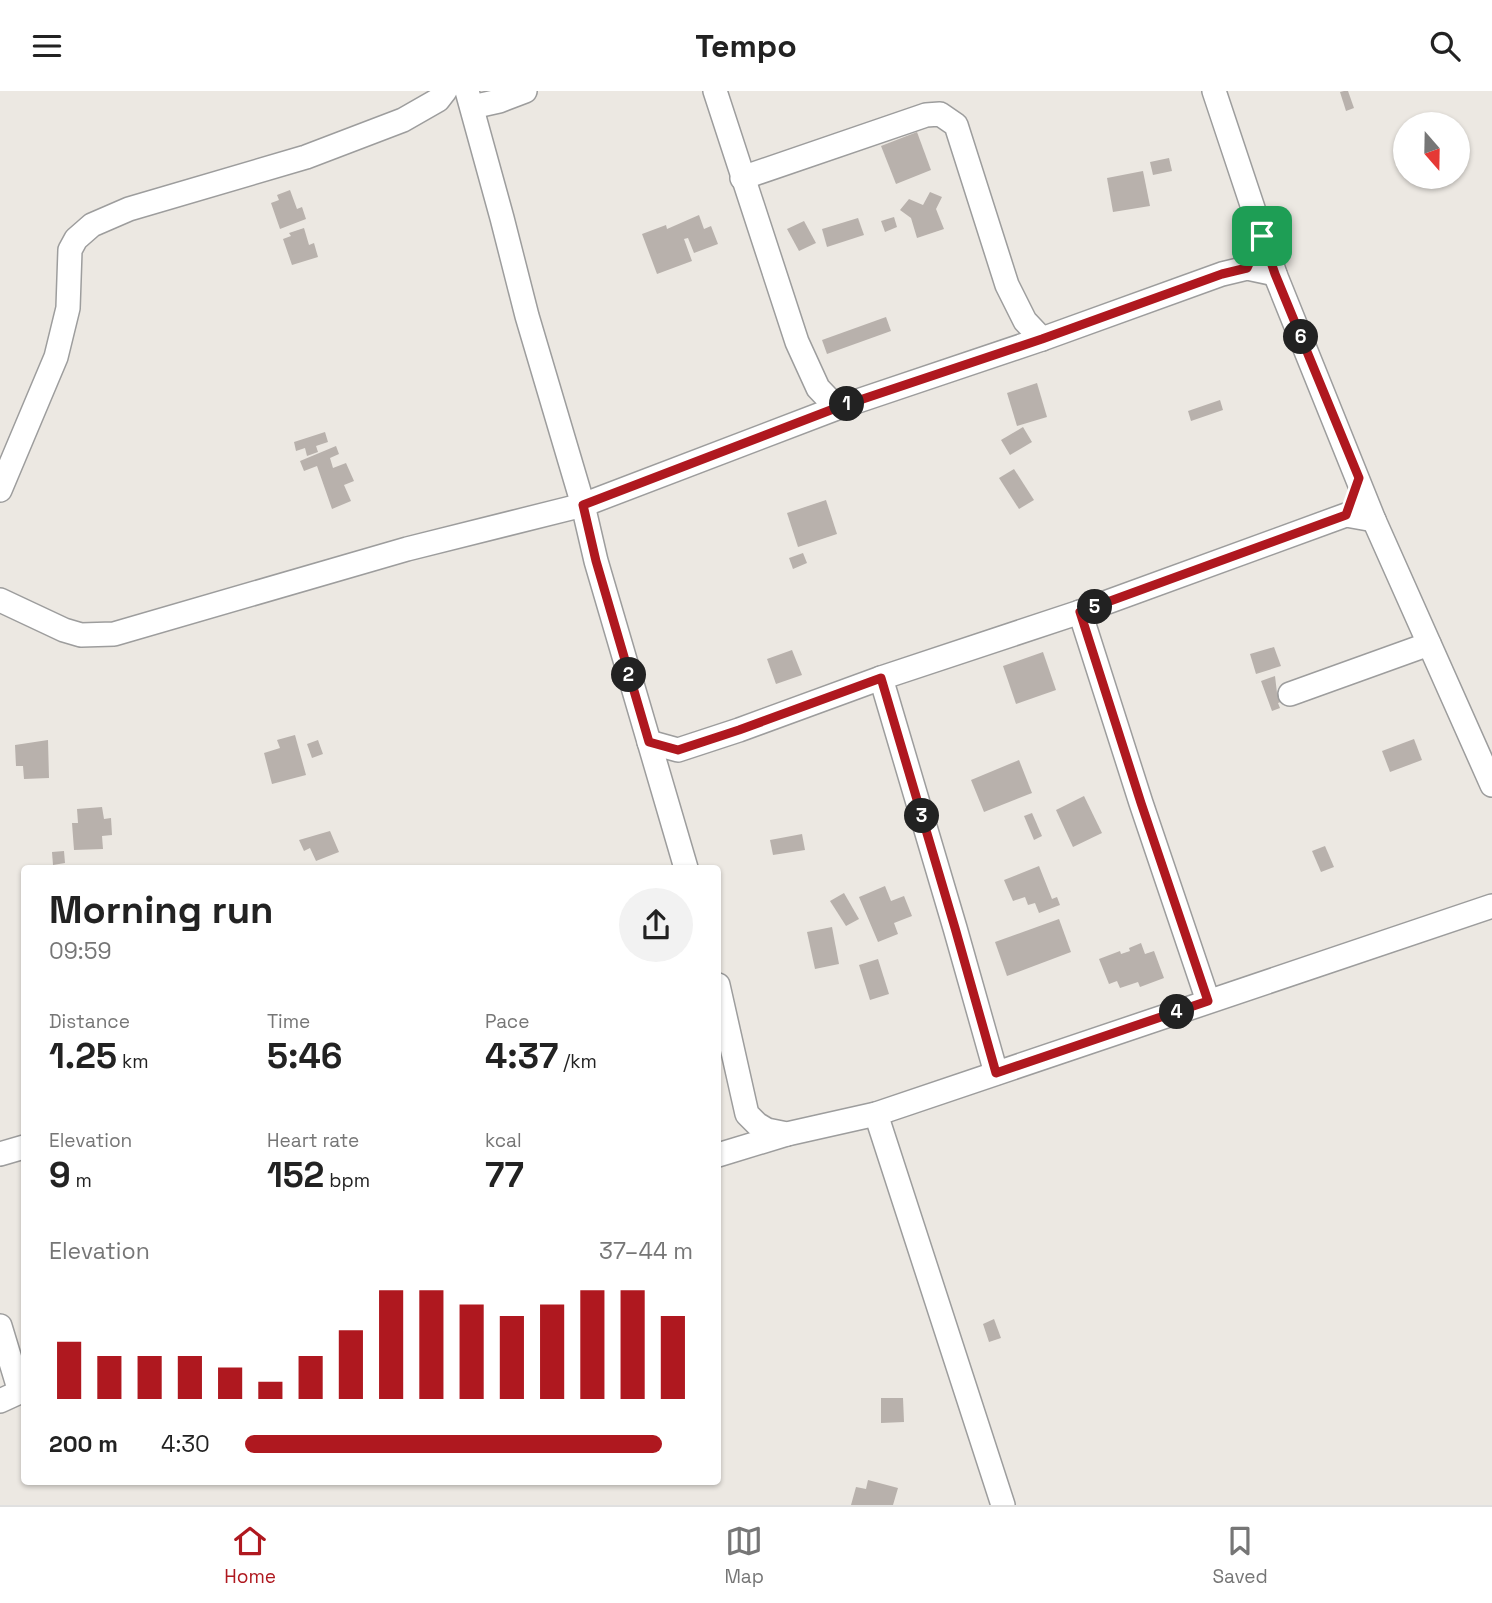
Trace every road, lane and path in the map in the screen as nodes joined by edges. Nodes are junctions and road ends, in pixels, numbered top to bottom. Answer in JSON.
{"nodes":[{"id":1,"x":525,"y":91,"type":"edge"},
{"id":2,"x":715,"y":91,"type":"edge"},
{"id":3,"x":1214,"y":91,"type":"edge"},
{"id":4,"x":441,"y":95,"type":"edge"},
{"id":5,"x":471,"y":103,"type":"edge"},
{"id":6,"x":742,"y":178,"type":"junction"},
{"id":7,"x":1262,"y":236,"type":"junction"},
{"id":8,"x":1247,"y":268,"type":"junction"},
{"id":9,"x":1275,"y":274,"type":"junction"},
{"id":10,"x":1042,"y":339,"type":"junction"},
{"id":11,"x":836,"y":408,"type":"junction"},
{"id":12,"x":1359,"y":478,"type":"junction"},
{"id":13,"x":0,"y":490,"type":"edge"},
{"id":14,"x":583,"y":505,"type":"junction"},
{"id":15,"x":1346,"y":515,"type":"junction"},
{"id":16,"x":1374,"y":520,"type":"junction"},
{"id":17,"x":0,"y":600,"type":"edge"},
{"id":18,"x":1080,"y":612,"type":"junction"},
{"id":19,"x":1429,"y":644,"type":"junction"},
{"id":20,"x":881,"y":678,"type":"junction"},
{"id":21,"x":1290,"y":694,"type":"dead end"},
{"id":22,"x":649,"y":742,"type":"junction"},
{"id":23,"x":678,"y":750,"type":"junction"},
{"id":24,"x":660,"y":778,"type":"junction"},
{"id":25,"x":1492,"y":785,"type":"edge"},
{"id":26,"x":685,"y":865,"type":"edge"},
{"id":27,"x":1492,"y":906,"type":"edge"},
{"id":28,"x":721,"y":998,"type":"edge"},
{"id":29,"x":1208,"y":1001,"type":"junction"},
{"id":30,"x":996,"y":1073,"type":"junction"},
{"id":31,"x":747,"y":1114,"type":"junction"},
{"id":32,"x":876,"y":1114,"type":"junction"},
{"id":33,"x":787,"y":1134,"type":"junction"},
{"id":34,"x":21,"y":1148,"type":"edge"},
{"id":35,"x":723,"y":1153,"type":"edge"},
{"id":36,"x":0,"y":1154,"type":"edge"},
{"id":37,"x":0,"y":1325,"type":"edge"},
{"id":38,"x":15,"y":1394,"type":"edge"},
{"id":39,"x":1003,"y":1505,"type":"edge"}],
"edges":[{"from":1,"to":5,"type":"street"},
{"from":2,"to":6,"type":"street"},
{"from":3,"to":7,"type":"street"},
{"from":4,"to":5,"type":"street"},
{"from":4,"to":13,"type":"street"},
{"from":5,"to":14,"type":"street"},
{"from":6,"to":10,"type":"street"},
{"from":6,"to":11,"type":"street"},
{"from":7,"to":8,"type":"street"},
{"from":7,"to":9,"type":"street"},
{"from":8,"to":9,"type":"street"},
{"from":8,"to":10,"type":"street"},
{"from":9,"to":12,"type":"street"},
{"from":10,"to":11,"type":"street"},
{"from":11,"to":14,"type":"street"},
{"from":12,"to":15,"type":"street"},
{"from":12,"to":16,"type":"street"},
{"from":14,"to":17,"type":"street"},
{"from":14,"to":22,"type":"street"},
{"from":15,"to":16,"type":"street"},
{"from":15,"to":18,"type":"street"},
{"from":16,"to":19,"type":"street"},
{"from":18,"to":20,"type":"street"},
{"from":18,"to":29,"type":"street"},
{"from":19,"to":21,"type":"street"},
{"from":19,"to":25,"type":"street"},
{"from":20,"to":23,"type":"street"},
{"from":20,"to":30,"type":"street"},
{"from":22,"to":23,"type":"street"},
{"from":22,"to":24,"type":"street"},
{"from":23,"to":24,"type":"street"},
{"from":24,"to":26,"type":"street"},
{"from":27,"to":29,"type":"street"},
{"from":28,"to":31,"type":"street"},
{"from":29,"to":30,"type":"street"},
{"from":30,"to":32,"type":"street"},
{"from":31,"to":33,"type":"street"},
{"from":31,"to":35,"type":"street"},
{"from":32,"to":33,"type":"street"},
{"from":32,"to":39,"type":"street"},
{"from":33,"to":35,"type":"street"},
{"from":34,"to":36,"type":"street"},
{"from":37,"to":38,"type":"street"}]}
